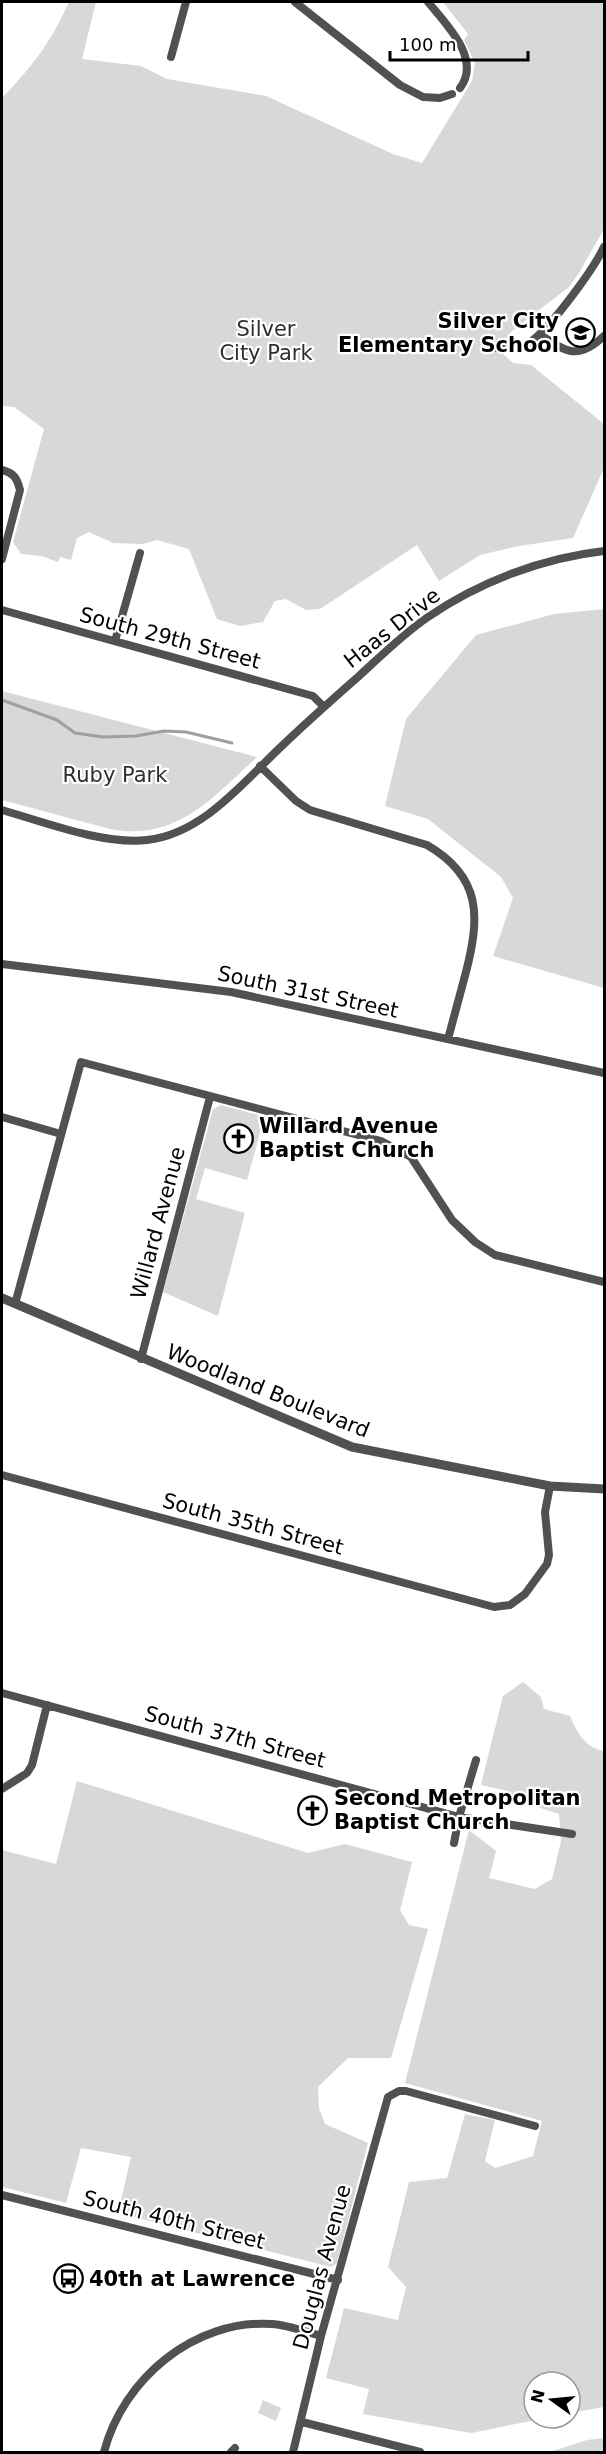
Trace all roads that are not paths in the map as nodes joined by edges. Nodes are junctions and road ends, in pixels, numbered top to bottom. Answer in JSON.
{"nodes":[{"id":1,"x":186,"y":2,"type":"edge"},
{"id":2,"x":295,"y":2,"type":"edge"},
{"id":3,"x":428,"y":2,"type":"edge"},
{"id":4,"x":171,"y":57,"type":"dead end"},
{"id":5,"x":460,"y":88,"type":"dead end"},
{"id":6,"x":452,"y":94,"type":"dead end"},
{"id":7,"x":604,"y":250,"type":"edge"},
{"id":8,"x":541,"y":335,"type":"junction"},
{"id":9,"x":604,"y":336,"type":"edge"},
{"id":10,"x":486,"y":348,"type":"dead end"},
{"id":11,"x":2,"y":470,"type":"edge"},
{"id":12,"x":604,"y":551,"type":"edge"},
{"id":13,"x":140,"y":553,"type":"dead end"},
{"id":14,"x":2,"y":559,"type":"edge"},
{"id":15,"x":2,"y":610,"type":"edge"},
{"id":16,"x":115,"y":641,"type":"junction"},
{"id":17,"x":324,"y":707,"type":"junction"},
{"id":18,"x":260,"y":766,"type":"junction"},
{"id":19,"x":2,"y":810,"type":"edge"},
{"id":20,"x":2,"y":964,"type":"edge"},
{"id":21,"x":448,"y":1039,"type":"junction"},
{"id":22,"x":604,"y":1073,"type":"edge"},
{"id":23,"x":210,"y":1097,"type":"junction"},
{"id":24,"x":2,"y":1117,"type":"edge"},
{"id":25,"x":61,"y":1134,"type":"junction"},
{"id":26,"x":604,"y":1282,"type":"edge"},
{"id":27,"x":2,"y":1298,"type":"edge"},
{"id":28,"x":15,"y":1304,"type":"junction"},
{"id":29,"x":141,"y":1359,"type":"junction"},
{"id":30,"x":2,"y":1475,"type":"edge"},
{"id":31,"x":550,"y":1486,"type":"junction"},
{"id":32,"x":604,"y":1489,"type":"edge"},
{"id":33,"x":2,"y":1693,"type":"edge"},
{"id":34,"x":47,"y":1706,"type":"junction"},
{"id":35,"x":476,"y":1760,"type":"dead end"},
{"id":36,"x":2,"y":1789,"type":"edge"},
{"id":37,"x":459,"y":1817,"type":"junction"},
{"id":38,"x":572,"y":1834,"type":"dead end"},
{"id":39,"x":454,"y":1843,"type":"dead end"},
{"id":40,"x":535,"y":2126,"type":"dead end"},
{"id":41,"x":2,"y":2195,"type":"edge"},
{"id":42,"x":338,"y":2280,"type":"junction"},
{"id":43,"x":321,"y":2336,"type":"junction"},
{"id":44,"x":302,"y":2422,"type":"junction"},
{"id":45,"x":104,"y":2452,"type":"edge"},
{"id":46,"x":293,"y":2452,"type":"edge"},
{"id":47,"x":420,"y":2452,"type":"edge"}],
"edges":[{"from":1,"to":4,"type":"street"},
{"from":2,"to":6,"type":"street"},
{"from":3,"to":5,"type":"street"},
{"from":7,"to":8,"type":"street"},
{"from":8,"to":9,"type":"street"},
{"from":8,"to":10,"type":"street"},
{"from":11,"to":14,"type":"street"},
{"from":12,"to":17,"type":"street","name":"Haas Drive"},
{"from":13,"to":16,"type":"street"},
{"from":15,"to":16,"type":"street","name":"South 29th Street"},
{"from":16,"to":17,"type":"street","name":"South 29th Street"},
{"from":17,"to":18,"type":"street","name":"Haas Drive"},
{"from":18,"to":19,"type":"street","name":"Haas Drive"},
{"from":18,"to":21,"type":"street"},
{"from":20,"to":21,"type":"street","name":"South 31st Street"},
{"from":21,"to":22,"type":"street","name":"South 31st Street"},
{"from":23,"to":25,"type":"street"},
{"from":23,"to":26,"type":"street"},
{"from":23,"to":29,"type":"street","name":"Willard Avenue"},
{"from":24,"to":25,"type":"street"},
{"from":25,"to":28,"type":"street"},
{"from":27,"to":28,"type":"street","name":"Woodland Boulevard"},
{"from":28,"to":29,"type":"street","name":"Woodland Boulevard"},
{"from":29,"to":31,"type":"street","name":"Woodland Boulevard"},
{"from":30,"to":31,"type":"street","name":"South 35th Street"},
{"from":31,"to":32,"type":"street","name":"Woodland Boulevard"},
{"from":33,"to":34,"type":"street","name":"South 37th Street"},
{"from":34,"to":36,"type":"street"},
{"from":34,"to":37,"type":"street","name":"South 37th Street"},
{"from":35,"to":37,"type":"street"},
{"from":37,"to":38,"type":"street","name":"South 37th Street"},
{"from":37,"to":39,"type":"street"},
{"from":40,"to":42,"type":"street","name":"Douglas Avenue"},
{"from":41,"to":42,"type":"street","name":"South 40th Street"},
{"from":42,"to":43,"type":"street","name":"Douglas Avenue"},
{"from":43,"to":44,"type":"street","name":"Douglas Avenue"},
{"from":43,"to":45,"type":"street"},
{"from":44,"to":46,"type":"street","name":"Douglas Avenue"},
{"from":44,"to":47,"type":"street"}]}
